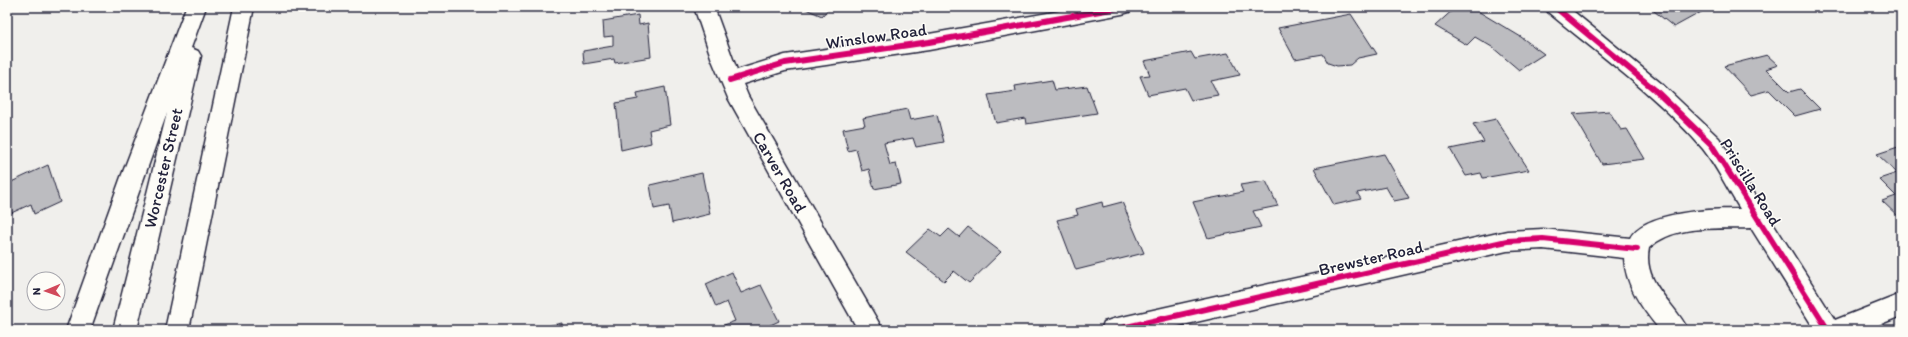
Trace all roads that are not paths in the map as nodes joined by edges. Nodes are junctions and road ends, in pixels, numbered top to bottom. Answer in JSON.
{"nodes":[{"id":1,"x":196,"y":7,"type":"edge"},
{"id":2,"x":204,"y":7,"type":"edge"},
{"id":3,"x":244,"y":7,"type":"edge"},
{"id":4,"x":704,"y":7,"type":"edge"},
{"id":5,"x":1122,"y":7,"type":"edge"},
{"id":6,"x":1555,"y":7,"type":"edge"},
{"id":7,"x":730,"y":80,"type":"junction"},
{"id":8,"x":1757,"y":218,"type":"junction"},
{"id":9,"x":1637,"y":249,"type":"junction"},
{"id":10,"x":1901,"y":305,"type":"edge"},
{"id":11,"x":78,"y":330,"type":"edge"},
{"id":12,"x":125,"y":330,"type":"edge"},
{"id":13,"x":177,"y":330,"type":"edge"},
{"id":14,"x":871,"y":330,"type":"edge"},
{"id":15,"x":1113,"y":330,"type":"edge"},
{"id":16,"x":1676,"y":330,"type":"edge"},
{"id":17,"x":1828,"y":330,"type":"edge"},
{"id":18,"x":1838,"y":330,"type":"edge"}],
"edges":[{"from":1,"to":11,"type":"main road"},
{"from":2,"to":12,"type":"main road","name":"Worcester Street"},
{"from":3,"to":13,"type":"main road"},
{"from":4,"to":7,"type":"main road","name":"Carver Road"},
{"from":5,"to":7,"type":"main road","name":"Winslow Road"},
{"from":6,"to":8,"type":"main road","name":"Priscilla Road"},
{"from":7,"to":14,"type":"main road","name":"Carver Road"},
{"from":8,"to":9,"type":"main road"},
{"from":8,"to":17,"type":"main road","name":"Priscilla Road"},
{"from":9,"to":15,"type":"main road","name":"Brewster Road"},
{"from":9,"to":16,"type":"main road"},
{"from":10,"to":18,"type":"main road"}]}
